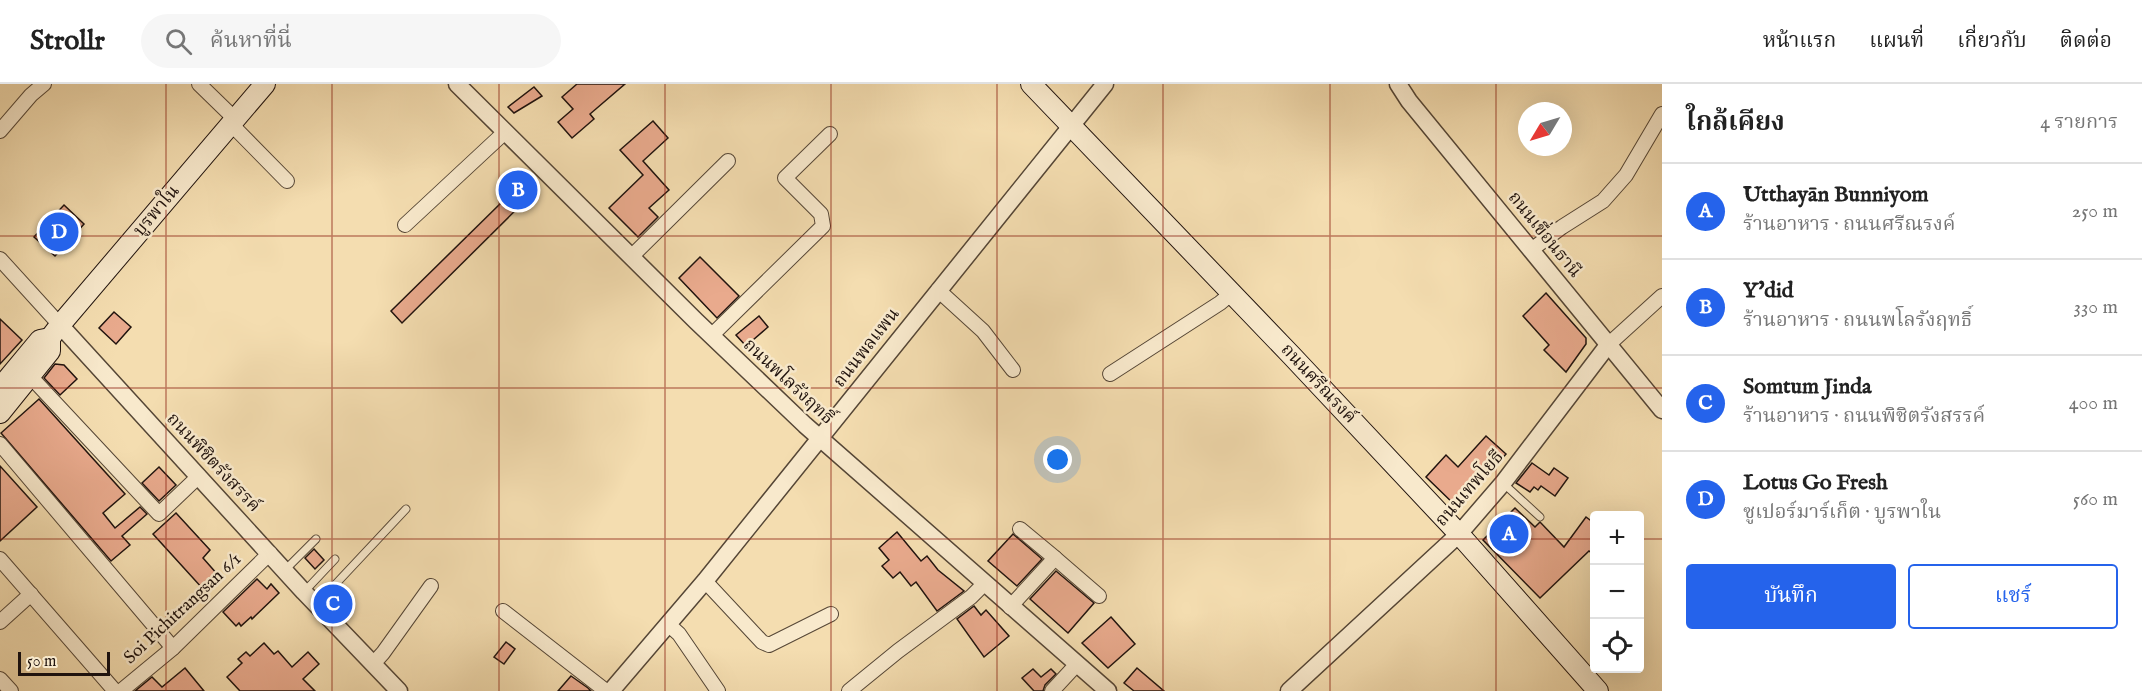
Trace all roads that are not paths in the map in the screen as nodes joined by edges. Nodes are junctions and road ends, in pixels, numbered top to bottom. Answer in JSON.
{"nodes":[{"id":1,"x":44,"y":84,"type":"edge"},
{"id":2,"x":199,"y":84,"type":"edge"},
{"id":3,"x":265,"y":84,"type":"edge"},
{"id":4,"x":457,"y":84,"type":"edge"},
{"id":5,"x":1030,"y":84,"type":"edge"},
{"id":6,"x":1105,"y":84,"type":"edge"},
{"id":7,"x":1398,"y":84,"type":"edge"},
{"id":8,"x":1662,"y":114,"type":"edge"},
{"id":9,"x":233,"y":121,"type":"junction"},
{"id":10,"x":1072,"y":127,"type":"junction"},
{"id":11,"x":0,"y":131,"type":"edge"},
{"id":12,"x":505,"y":132,"type":"junction"},
{"id":13,"x":830,"y":134,"type":"dead end"},
{"id":14,"x":728,"y":161,"type":"dead end"},
{"id":15,"x":287,"y":181,"type":"dead end"},
{"id":16,"x":405,"y":225,"type":"dead end"},
{"id":17,"x":1531,"y":250,"type":"junction"},
{"id":18,"x":631,"y":257,"type":"junction"},
{"id":19,"x":0,"y":259,"type":"edge"},
{"id":20,"x":938,"y":290,"type":"junction"},
{"id":21,"x":1232,"y":293,"type":"junction"},
{"id":22,"x":1662,"y":296,"type":"edge"},
{"id":23,"x":55,"y":331,"type":"junction"},
{"id":24,"x":711,"y":336,"type":"junction"},
{"id":25,"x":1608,"y":345,"type":"junction"},
{"id":26,"x":1013,"y":370,"type":"dead end"},
{"id":27,"x":1110,"y":374,"type":"dead end"},
{"id":28,"x":30,"y":376,"type":"junction"},
{"id":29,"x":0,"y":388,"type":"edge"},
{"id":30,"x":1662,"y":410,"type":"edge"},
{"id":31,"x":0,"y":413,"type":"edge"},
{"id":32,"x":820,"y":439,"type":"junction"},
{"id":33,"x":0,"y":444,"type":"edge"},
{"id":34,"x":199,"y":476,"type":"junction"},
{"id":35,"x":1503,"y":483,"type":"junction"},
{"id":36,"x":406,"y":509,"type":"dead end"},
{"id":37,"x":1540,"y":517,"type":"dead end"},
{"id":38,"x":1020,"y":529,"type":"dead end"},
{"id":39,"x":1459,"y":534,"type":"junction"},
{"id":40,"x":316,"y":539,"type":"dead end"},
{"id":41,"x":270,"y":553,"type":"junction"},
{"id":42,"x":1055,"y":558,"type":"junction"},
{"id":43,"x":0,"y":559,"type":"edge"},
{"id":44,"x":335,"y":559,"type":"dead end"},
{"id":45,"x":285,"y":570,"type":"junction"},
{"id":46,"x":705,"y":581,"type":"junction"},
{"id":47,"x":984,"y":584,"type":"junction"},
{"id":48,"x":431,"y":586,"type":"dead end"},
{"id":49,"x":304,"y":592,"type":"junction"},
{"id":50,"x":30,"y":594,"type":"junction"},
{"id":51,"x":1099,"y":596,"type":"dead end"},
{"id":52,"x":316,"y":604,"type":"junction"},
{"id":53,"x":1010,"y":607,"type":"junction"},
{"id":54,"x":503,"y":611,"type":"dead end"},
{"id":55,"x":831,"y":614,"type":"dead end"},
{"id":56,"x":0,"y":622,"type":"edge"},
{"id":57,"x":669,"y":625,"type":"junction"},
{"id":58,"x":173,"y":648,"type":"junction"},
{"id":59,"x":373,"y":664,"type":"junction"},
{"id":60,"x":1077,"y":664,"type":"junction"},
{"id":61,"x":0,"y":679,"type":"edge"},
{"id":62,"x":11,"y":691,"type":"edge"},
{"id":63,"x":115,"y":691,"type":"edge"},
{"id":64,"x":121,"y":691,"type":"edge"},
{"id":65,"x":399,"y":691,"type":"edge"},
{"id":66,"x":606,"y":691,"type":"edge"},
{"id":67,"x":611,"y":691,"type":"edge"},
{"id":68,"x":718,"y":691,"type":"edge"},
{"id":69,"x":849,"y":691,"type":"edge"},
{"id":70,"x":1052,"y":691,"type":"edge"},
{"id":71,"x":1108,"y":691,"type":"edge"},
{"id":72,"x":1288,"y":691,"type":"edge"},
{"id":73,"x":1598,"y":691,"type":"edge"}],
"edges":[{"from":1,"to":11,"type":"street"},
{"from":2,"to":9,"type":"street"},
{"from":3,"to":9,"type":"main road","name":"บูรพาใน"},
{"from":4,"to":12,"type":"street","name":"ถนนพโลรังฤทธิ์"},
{"from":5,"to":10,"type":"main road","name":"ถนนศรีณรงค์"},
{"from":6,"to":10,"type":"street","name":"ถนนพลแพน"},
{"from":7,"to":17,"type":"street","name":"ถนนเขื่อนธานี"},
{"from":8,"to":17,"type":"street"},
{"from":9,"to":15,"type":"street"},
{"from":9,"to":23,"type":"main road","name":"บูรพาใน"},
{"from":10,"to":20,"type":"street","name":"ถนนพลแพน"},
{"from":10,"to":21,"type":"main road","name":"ถนนศรีณรงค์"},
{"from":12,"to":16,"type":"street"},
{"from":12,"to":18,"type":"street","name":"ถนนพโลรังฤทธิ์"},
{"from":13,"to":24,"type":"street"},
{"from":14,"to":18,"type":"street"},
{"from":17,"to":25,"type":"street","name":"ถนนเขื่อนธานี"},
{"from":18,"to":24,"type":"street","name":"ถนนพโลรังฤทธิ์"},
{"from":19,"to":23,"type":"street","name":"ถนนพิชิตรังสรรค์"},
{"from":20,"to":26,"type":"street"},
{"from":20,"to":32,"type":"street","name":"ถนนพลแพน"},
{"from":21,"to":27,"type":"street"},
{"from":21,"to":39,"type":"main road","name":"ถนนศรีณรงค์"},
{"from":22,"to":25,"type":"street","name":"ถนนเทพโยธี"},
{"from":23,"to":28,"type":"main road","name":"บูรพาใน"},
{"from":23,"to":29,"type":"main road","name":"บูรพาใน"},
{"from":23,"to":34,"type":"street","name":"ถนนพิชิตรังสรรค์"},
{"from":24,"to":32,"type":"street","name":"ถนนพโลรังฤทธิ์"},
{"from":25,"to":30,"type":"street","name":"ถนนเขื่อนธานี"},
{"from":25,"to":35,"type":"street","name":"ถนนเทพโยธี"},
{"from":28,"to":31,"type":"main road","name":"บูรพาใน"},
{"from":28,"to":34,"type":"street"},
{"from":32,"to":46,"type":"street","name":"ถนนพลแพน"},
{"from":32,"to":47,"type":"street","name":"ถนนพโลรังฤทธิ์"},
{"from":33,"to":58,"type":"street"},
{"from":34,"to":41,"type":"street","name":"ถนนพิชิตรังสรรค์"},
{"from":35,"to":37,"type":"lane"},
{"from":35,"to":39,"type":"street","name":"ถนนเทพโยธี"},
{"from":36,"to":52,"type":"lane"},
{"from":38,"to":42,"type":"street"},
{"from":39,"to":72,"type":"street","name":"ถนนเทพโยธี"},
{"from":39,"to":73,"type":"main road","name":"ถนนศรีณรงค์"},
{"from":40,"to":45,"type":"lane"},
{"from":41,"to":45,"type":"street","name":"ถนนพิชิตรังสรรค์"},
{"from":41,"to":58,"type":"street","name":"Soi Pichitrangsan 6/1"},
{"from":42,"to":51,"type":"street"},
{"from":42,"to":53,"type":"street"},
{"from":43,"to":50,"type":"street"},
{"from":44,"to":49,"type":"lane"},
{"from":45,"to":49,"type":"street","name":"ถนนพิชิตรังสรรค์"},
{"from":46,"to":55,"type":"street"},
{"from":46,"to":57,"type":"street","name":"ถนนพลแพน"},
{"from":47,"to":53,"type":"street","name":"ถนนพโลรังฤทธิ์"},
{"from":47,"to":69,"type":"street"},
{"from":48,"to":59,"type":"street"},
{"from":49,"to":52,"type":"street","name":"ถนนพิชิตรังสรรค์"},
{"from":50,"to":56,"type":"street"},
{"from":50,"to":63,"type":"street"},
{"from":52,"to":59,"type":"street","name":"ถนนพิชิตรังสรรค์"},
{"from":53,"to":60,"type":"street","name":"ถนนพโลรังฤทธิ์"},
{"from":54,"to":66,"type":"street"},
{"from":57,"to":67,"type":"street","name":"ถนนพลแพน"},
{"from":57,"to":68,"type":"street"},
{"from":58,"to":64,"type":"street","name":"Soi Pichitrangsan 6/1"},
{"from":59,"to":65,"type":"street","name":"ถนนพิชิตรังสรรค์"},
{"from":60,"to":70,"type":"street"},
{"from":60,"to":71,"type":"street","name":"ถนนพโลรังฤทธิ์"},
{"from":61,"to":62,"type":"street"}]}
